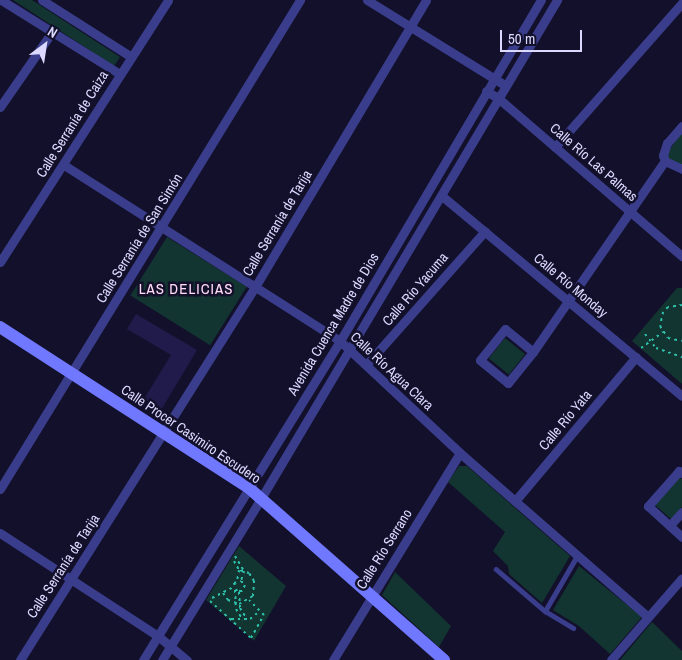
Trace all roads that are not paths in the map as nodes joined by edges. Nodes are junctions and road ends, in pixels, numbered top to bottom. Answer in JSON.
{"nodes":[{"id":1,"x":2,"y":0,"type":"edge"},
{"id":2,"x":42,"y":0,"type":"edge"},
{"id":3,"x":168,"y":0,"type":"edge"},
{"id":4,"x":300,"y":0,"type":"edge"},
{"id":5,"x":367,"y":0,"type":"edge"},
{"id":6,"x":426,"y":0,"type":"edge"},
{"id":7,"x":541,"y":0,"type":"edge"},
{"id":8,"x":557,"y":0,"type":"edge"},
{"id":9,"x":677,"y":0,"type":"edge"},
{"id":10,"x":682,"y":4,"type":"edge"},
{"id":11,"x":410,"y":27,"type":"junction"},
{"id":12,"x":52,"y":32,"type":"junction"},
{"id":13,"x":130,"y":56,"type":"junction"},
{"id":14,"x":120,"y":74,"type":"junction"},
{"id":15,"x":494,"y":79,"type":"junction"},
{"id":16,"x":506,"y":86,"type":"junction"},
{"id":17,"x":486,"y":91,"type":"junction"},
{"id":18,"x":498,"y":98,"type":"junction"},
{"id":19,"x":0,"y":107,"type":"edge"},
{"id":20,"x":682,"y":126,"type":"edge"},
{"id":21,"x":556,"y":146,"type":"junction"},
{"id":22,"x":665,"y":161,"type":"junction"},
{"id":23,"x":64,"y":165,"type":"junction"},
{"id":24,"x":682,"y":169,"type":"edge"},
{"id":25,"x":442,"y":196,"type":"junction"},
{"id":26,"x":629,"y":212,"type":"junction"},
{"id":27,"x":162,"y":228,"type":"junction"},
{"id":28,"x":485,"y":231,"type":"junction"},
{"id":29,"x":682,"y":256,"type":"edge"},
{"id":30,"x":0,"y":262,"type":"edge"},
{"id":31,"x":255,"y":287,"type":"junction"},
{"id":32,"x":568,"y":300,"type":"junction"},
{"id":33,"x":0,"y":327,"type":"edge"},
{"id":34,"x":340,"y":341,"type":"junction"},
{"id":35,"x":349,"y":348,"type":"junction"},
{"id":36,"x":533,"y":352,"type":"junction"},
{"id":37,"x":636,"y":357,"type":"junction"},
{"id":38,"x":366,"y":365,"type":"junction"},
{"id":39,"x":73,"y":372,"type":"junction"},
{"id":40,"x":682,"y":396,"type":"edge"},
{"id":41,"x":165,"y":432,"type":"junction"},
{"id":42,"x":460,"y":453,"type":"junction"},
{"id":43,"x":682,"y":473,"type":"edge"},
{"id":44,"x":249,"y":488,"type":"junction"},
{"id":45,"x":0,"y":489,"type":"edge"},
{"id":46,"x":260,"y":500,"type":"junction"},
{"id":47,"x":514,"y":501,"type":"junction"},
{"id":48,"x":682,"y":512,"type":"edge"},
{"id":49,"x":670,"y":525,"type":"junction"},
{"id":50,"x":0,"y":533,"type":"edge"},
{"id":51,"x":682,"y":536,"type":"edge"},
{"id":52,"x":577,"y":556,"type":"junction"},
{"id":53,"x":496,"y":569,"type":"dead end"},
{"id":54,"x":682,"y":578,"type":"edge"},
{"id":55,"x":72,"y":579,"type":"junction"},
{"id":56,"x":371,"y":596,"type":"junction"},
{"id":57,"x":545,"y":611,"type":"junction"},
{"id":58,"x":648,"y":617,"type":"junction"},
{"id":59,"x":573,"y":628,"type":"dead end"},
{"id":60,"x":158,"y":636,"type":"junction"},
{"id":61,"x":170,"y":646,"type":"junction"},
{"id":62,"x":20,"y":660,"type":"edge"},
{"id":63,"x":143,"y":660,"type":"edge"},
{"id":64,"x":162,"y":660,"type":"edge"},
{"id":65,"x":187,"y":660,"type":"edge"},
{"id":66,"x":333,"y":660,"type":"edge"},
{"id":67,"x":444,"y":660,"type":"edge"},
{"id":68,"x":611,"y":660,"type":"edge"}],
"edges":[{"from":1,"to":12,"type":"street"},
{"from":2,"to":13,"type":"street"},
{"from":3,"to":13,"type":"street","name":"Calle Serranía de Caiza"},
{"from":4,"to":27,"type":"street","name":"Calle Serranía de San Simón"},
{"from":5,"to":11,"type":"street"},
{"from":6,"to":11,"type":"street","name":"Calle Serranía de Tarija"},
{"from":7,"to":15,"type":"street","name":"Avenida Cuenca Madre de Dios"},
{"from":8,"to":16,"type":"street","name":"Avenida Cuenca Madre de Dios"},
{"from":9,"to":10,"type":"street"},
{"from":10,"to":21,"type":"street"},
{"from":11,"to":15,"type":"street"},
{"from":11,"to":31,"type":"street","name":"Calle Serranía de Tarija"},
{"from":12,"to":14,"type":"street"},
{"from":12,"to":19,"type":"street"},
{"from":13,"to":14,"type":"street","name":"Calle Serranía de Caiza"},
{"from":14,"to":23,"type":"street","name":"Calle Serranía de Caiza"},
{"from":15,"to":16,"type":"street"},
{"from":15,"to":17,"type":"street","name":"Avenida Cuenca Madre de Dios"},
{"from":16,"to":18,"type":"street","name":"Avenida Cuenca Madre de Dios"},
{"from":17,"to":18,"type":"street","name":"Calle Río Las Palmas"},
{"from":17,"to":34,"type":"street","name":"Avenida Cuenca Madre de Dios"},
{"from":18,"to":21,"type":"street","name":"Calle Río Las Palmas"},
{"from":18,"to":25,"type":"street","name":"Avenida Cuenca Madre de Dios"},
{"from":20,"to":22,"type":"street"},
{"from":21,"to":26,"type":"street","name":"Calle Río Las Palmas"},
{"from":22,"to":24,"type":"street"},
{"from":22,"to":26,"type":"street"},
{"from":23,"to":27,"type":"street","name":"Calle Río Agua Clara"},
{"from":23,"to":30,"type":"street","name":"Calle Serranía de Caiza"},
{"from":25,"to":28,"type":"street","name":"Calle Río Monday"},
{"from":25,"to":35,"type":"street","name":"Avenida Cuenca Madre de Dios"},
{"from":26,"to":29,"type":"street","name":"Calle Río Las Palmas"},
{"from":26,"to":32,"type":"street"},
{"from":27,"to":31,"type":"street","name":"Calle Río Agua Clara"},
{"from":27,"to":39,"type":"street","name":"Calle Serranía de San Simón"},
{"from":28,"to":32,"type":"street","name":"Calle Río Monday"},
{"from":28,"to":38,"type":"street","name":"Calle Río Yacuma"},
{"from":31,"to":34,"type":"street","name":"Calle Río Agua Clara"},
{"from":31,"to":41,"type":"street","name":"Calle Serranía de Tarija"},
{"from":32,"to":36,"type":"street"},
{"from":32,"to":37,"type":"street","name":"Calle Río Monday"},
{"from":33,"to":39,"type":"main road","name":"Calle Procer Casimiro Escudero"},
{"from":34,"to":35,"type":"street","name":"Calle Río Agua Clara"},
{"from":34,"to":44,"type":"street","name":"Avenida Cuenca Madre de Dios"},
{"from":35,"to":38,"type":"street","name":"Calle Río Agua Clara"},
{"from":35,"to":46,"type":"street","name":"Avenida Cuenca Madre de Dios"},
{"from":36,"to":36,"type":"street"},
{"from":37,"to":40,"type":"street","name":"Calle Río Monday"},
{"from":37,"to":47,"type":"street","name":"Calle Río Yata"},
{"from":38,"to":42,"type":"street","name":"Calle Río Agua Clara"},
{"from":39,"to":41,"type":"main road","name":"Calle Procer Casimiro Escudero"},
{"from":39,"to":45,"type":"street","name":"Calle Serranía de San Simón"},
{"from":41,"to":44,"type":"main road","name":"Calle Procer Casimiro Escudero"},
{"from":41,"to":55,"type":"street","name":"Calle Serranía de Tarija"},
{"from":42,"to":47,"type":"street","name":"Calle Río Agua Clara"},
{"from":42,"to":56,"type":"street","name":"Calle Río Serrano"},
{"from":43,"to":49,"type":"street"},
{"from":44,"to":46,"type":"main road","name":"Calle Procer Casimiro Escudero"},
{"from":44,"to":60,"type":"street","name":"Avenida Cuenca Madre de Dios"},
{"from":46,"to":56,"type":"main road","name":"Calle Procer Casimiro Escudero"},
{"from":46,"to":61,"type":"street","name":"Avenida Cuenca Madre de Dios"},
{"from":47,"to":52,"type":"street","name":"Calle Río Agua Clara"},
{"from":48,"to":49,"type":"street"},
{"from":49,"to":51,"type":"street"},
{"from":50,"to":55,"type":"street"},
{"from":52,"to":57,"type":"lane"},
{"from":52,"to":58,"type":"street","name":"Calle Río Agua Clara"},
{"from":53,"to":57,"type":"lane"},
{"from":54,"to":58,"type":"street"},
{"from":55,"to":60,"type":"street"},
{"from":55,"to":62,"type":"street","name":"Calle Serranía de Tarija"},
{"from":56,"to":66,"type":"street","name":"Calle Río Serrano"},
{"from":56,"to":67,"type":"main road","name":"Calle Procer Casimiro Escudero"},
{"from":57,"to":59,"type":"lane"},
{"from":58,"to":68,"type":"street"},
{"from":60,"to":61,"type":"street"},
{"from":60,"to":63,"type":"street","name":"Avenida Cuenca Madre de Dios"},
{"from":61,"to":64,"type":"street","name":"Avenida Cuenca Madre de Dios"},
{"from":61,"to":65,"type":"street"}]}
